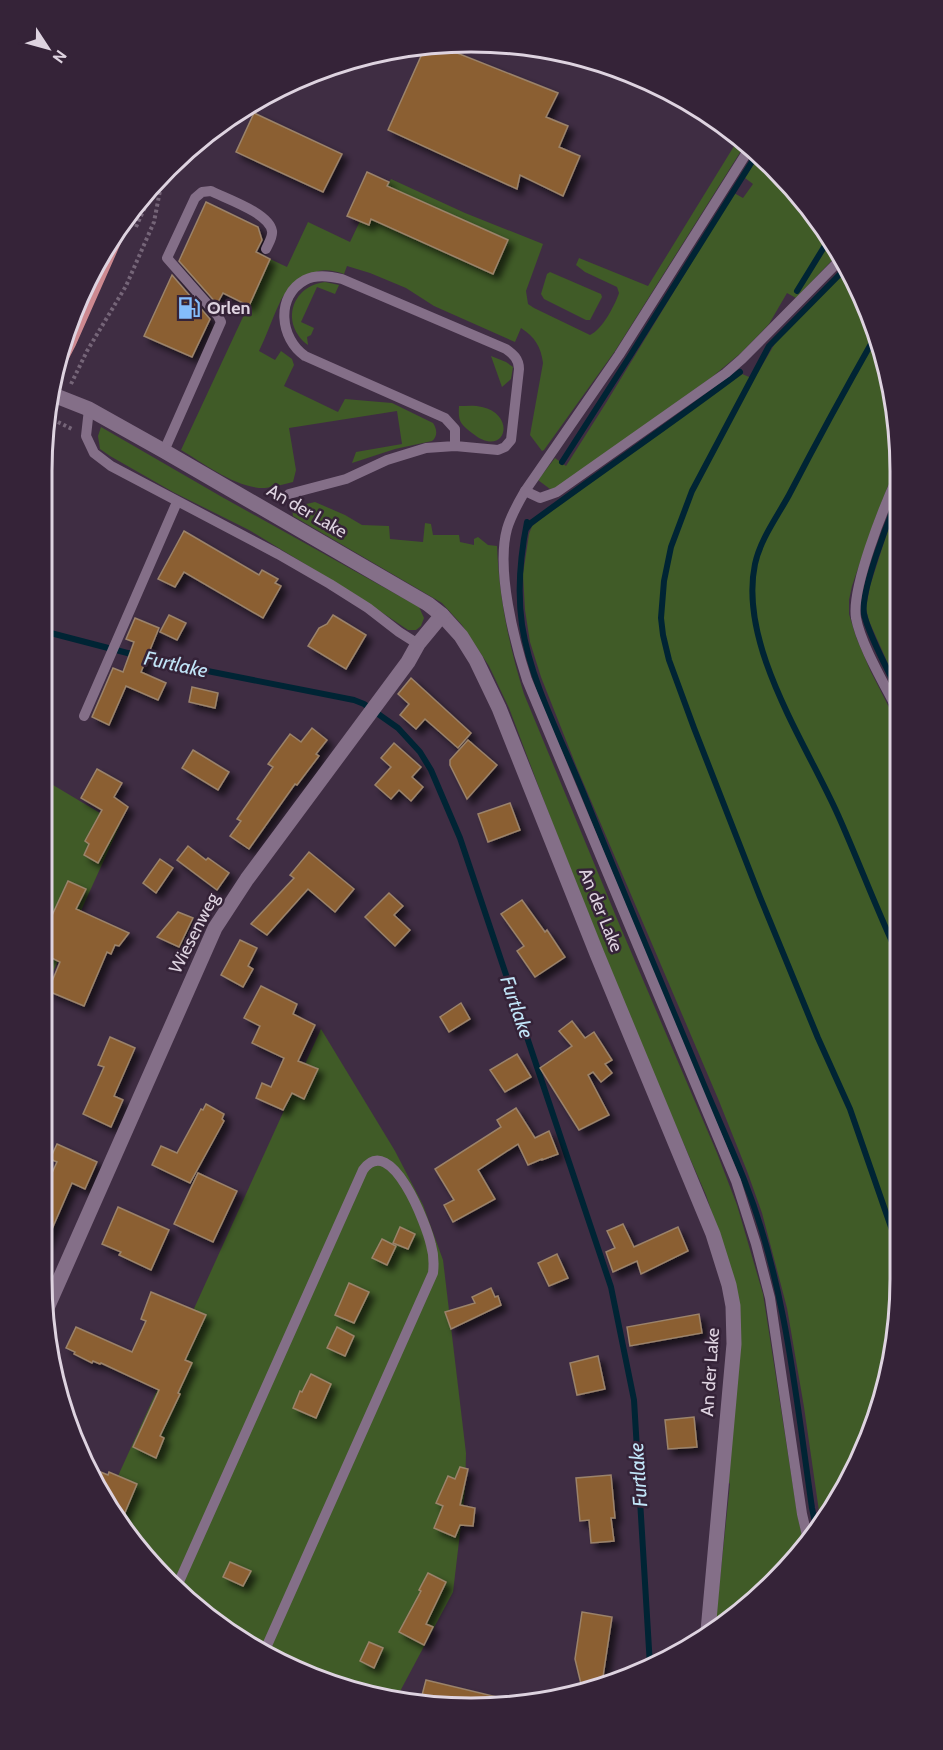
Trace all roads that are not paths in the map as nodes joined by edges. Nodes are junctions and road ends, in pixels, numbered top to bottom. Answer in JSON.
{"nodes":[{"id":1,"x":746,"y":154,"type":"edge"},
{"id":2,"x":266,"y":249,"type":"dead end"},
{"id":3,"x":835,"y":265,"type":"edge"},
{"id":4,"x":60,"y":398,"type":"edge"},
{"id":5,"x":89,"y":410,"type":"junction"},
{"id":6,"x":455,"y":446,"type":"junction"},
{"id":7,"x":164,"y":451,"type":"junction"},
{"id":8,"x":525,"y":491,"type":"junction"},
{"id":9,"x":289,"y":494,"type":"dead end"},
{"id":10,"x":890,"y":495,"type":"edge"},
{"id":11,"x":177,"y":502,"type":"junction"},
{"id":12,"x":442,"y":615,"type":"junction"},
{"id":13,"x":418,"y":644,"type":"junction"},
{"id":14,"x":890,"y":695,"type":"edge"},
{"id":15,"x":84,"y":716,"type":"dead end"},
{"id":16,"x":53,"y":1295,"type":"edge"},
{"id":17,"x":806,"y":1531,"type":"edge"},
{"id":18,"x":180,"y":1580,"type":"edge"},
{"id":19,"x":709,"y":1624,"type":"edge"},
{"id":20,"x":268,"y":1644,"type":"edge"}],
"edges":[{"from":1,"to":8,"type":"lane"},
{"from":2,"to":7,"type":"lane"},
{"from":3,"to":8,"type":"lane"},
{"from":4,"to":5,"type":"street","name":"An der Lake"},
{"from":5,"to":7,"type":"street","name":"An der Lake"},
{"from":5,"to":11,"type":"lane"},
{"from":6,"to":6,"type":"lane"},
{"from":6,"to":9,"type":"lane"},
{"from":7,"to":12,"type":"street","name":"An der Lake"},
{"from":8,"to":17,"type":"lane"},
{"from":10,"to":14,"type":"lane"},
{"from":11,"to":13,"type":"lane"},
{"from":11,"to":15,"type":"lane"},
{"from":12,"to":13,"type":"street","name":"Wiesenweg"},
{"from":12,"to":19,"type":"street","name":"An der Lake"},
{"from":13,"to":16,"type":"street","name":"Wiesenweg"},
{"from":18,"to":20,"type":"lane"}]}
